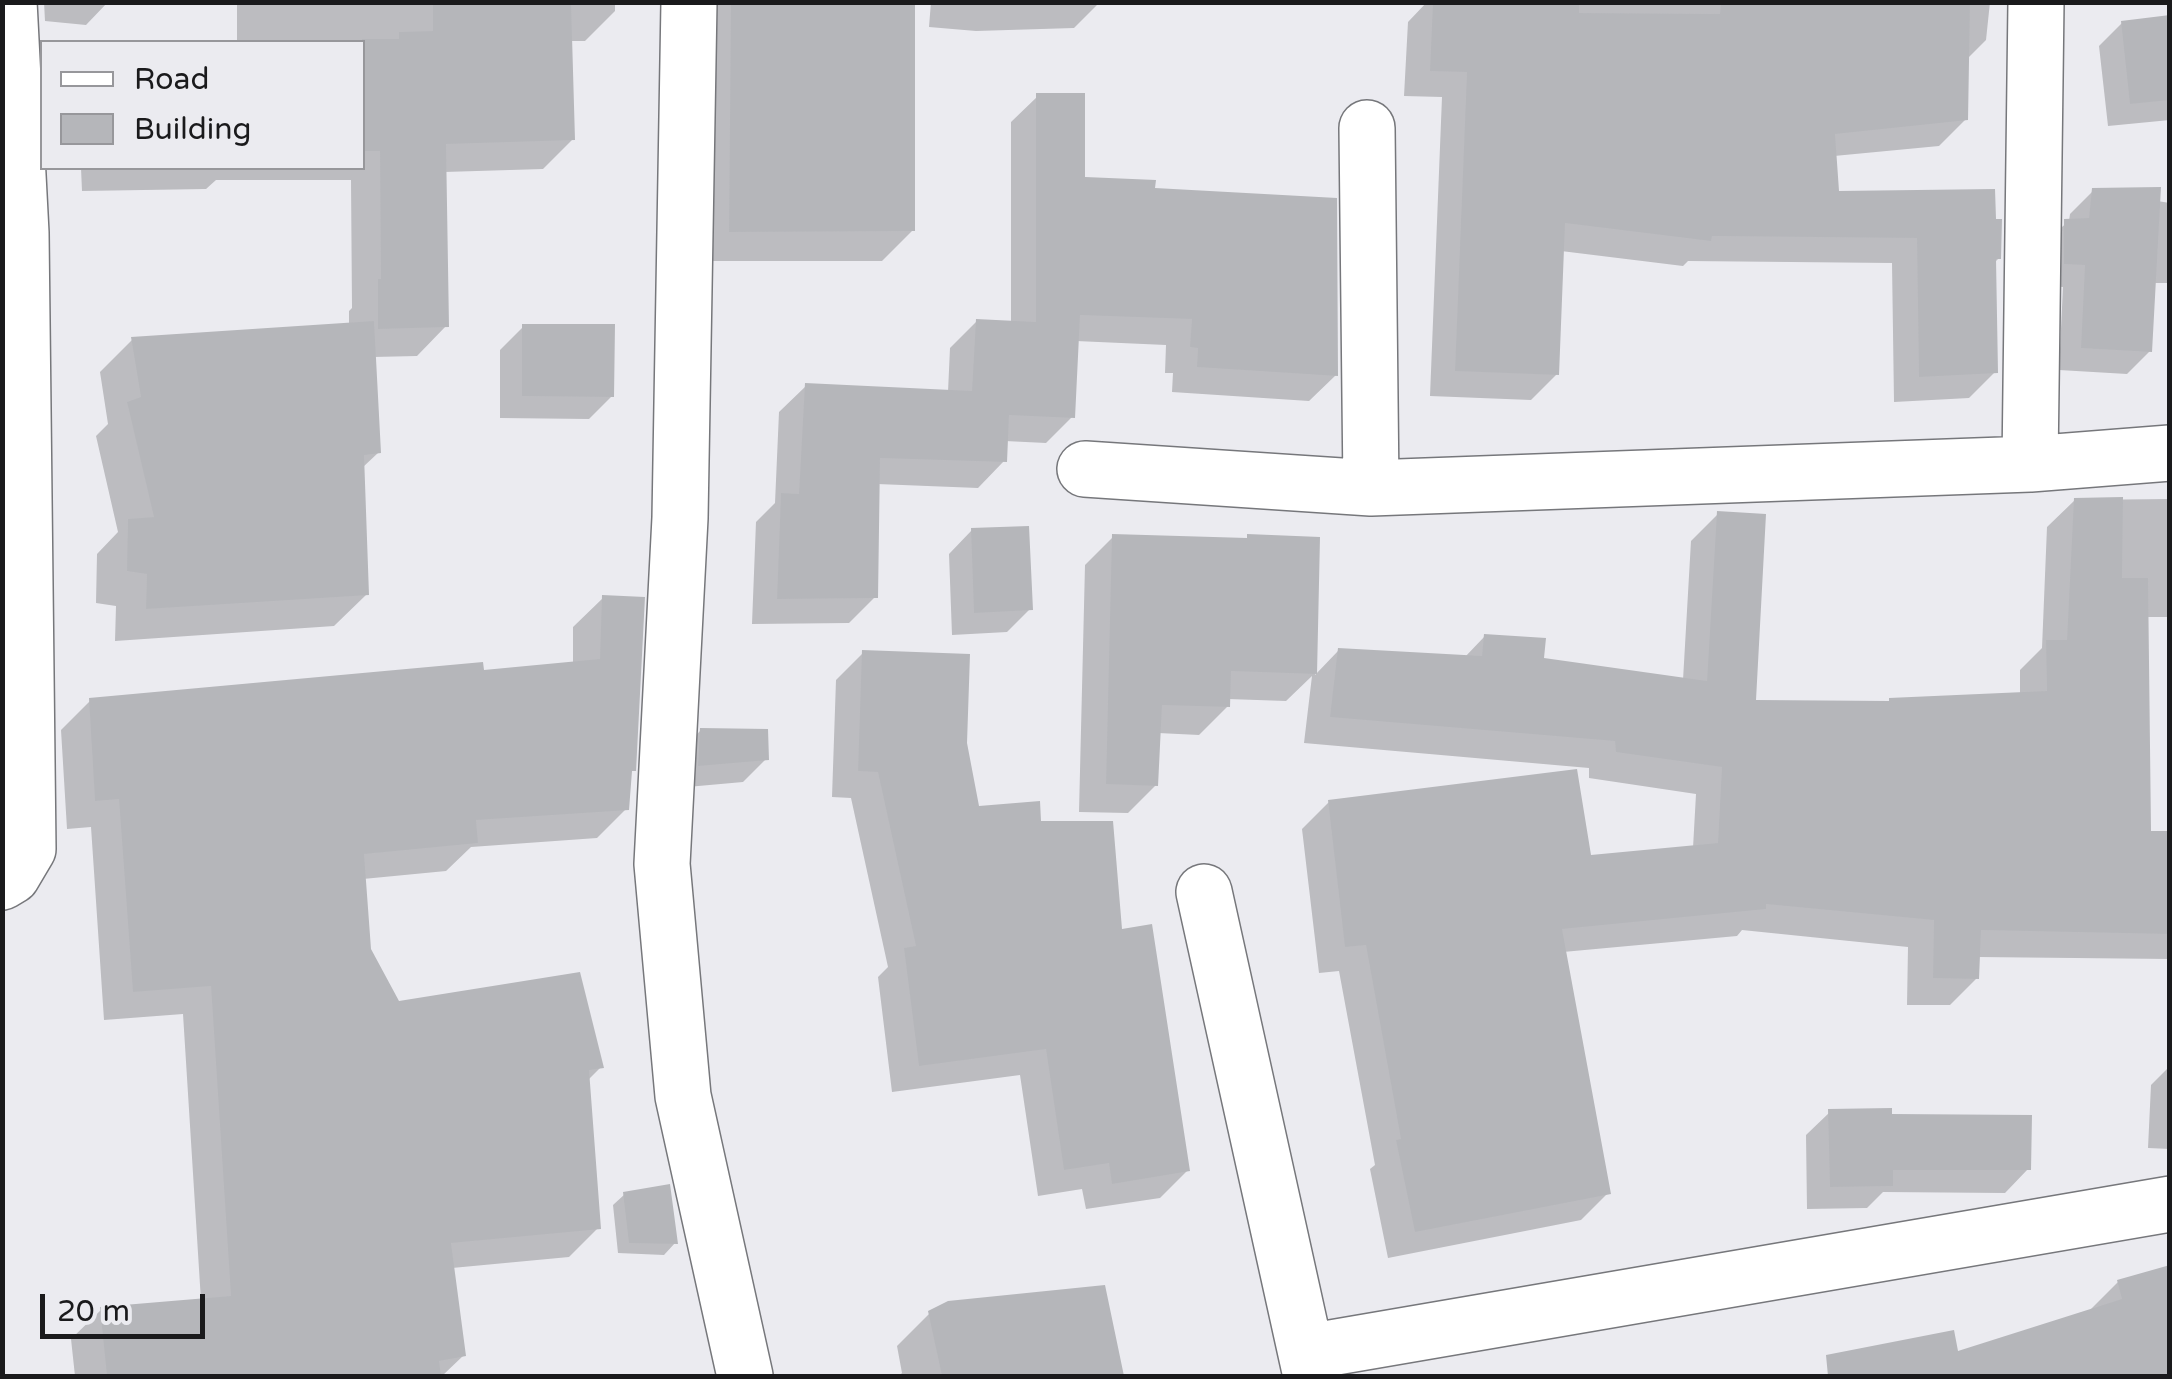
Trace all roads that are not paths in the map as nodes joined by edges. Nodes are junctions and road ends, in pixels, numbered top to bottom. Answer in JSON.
{"nodes":[{"id":1,"x":10,"y":2,"type":"edge"},
{"id":2,"x":689,"y":2,"type":"edge"},
{"id":3,"x":2036,"y":2,"type":"edge"},
{"id":4,"x":1366,"y":128,"type":"dead end"},
{"id":5,"x":12,"y":233,"type":"edge"},
{"id":6,"x":2170,"y":453,"type":"edge"},
{"id":7,"x":2030,"y":464,"type":"junction"},
{"id":8,"x":1085,"y":469,"type":"dead end"},
{"id":9,"x":1371,"y":488,"type":"junction"},
{"id":10,"x":2,"y":882,"type":"edge"},
{"id":11,"x":1204,"y":892,"type":"dead end"},
{"id":12,"x":2170,"y":1204,"type":"edge"},
{"id":13,"x":1309,"y":1364,"type":"edge"},
{"id":14,"x":745,"y":1376,"type":"edge"}],
"edges":[{"from":1,"to":5,"type":"street"},
{"from":2,"to":14,"type":"street"},
{"from":3,"to":7,"type":"street"},
{"from":4,"to":9,"type":"street"},
{"from":5,"to":10,"type":"street"},
{"from":6,"to":7,"type":"street"},
{"from":7,"to":9,"type":"street"},
{"from":8,"to":9,"type":"street"},
{"from":11,"to":13,"type":"street"},
{"from":12,"to":13,"type":"street"}]}
